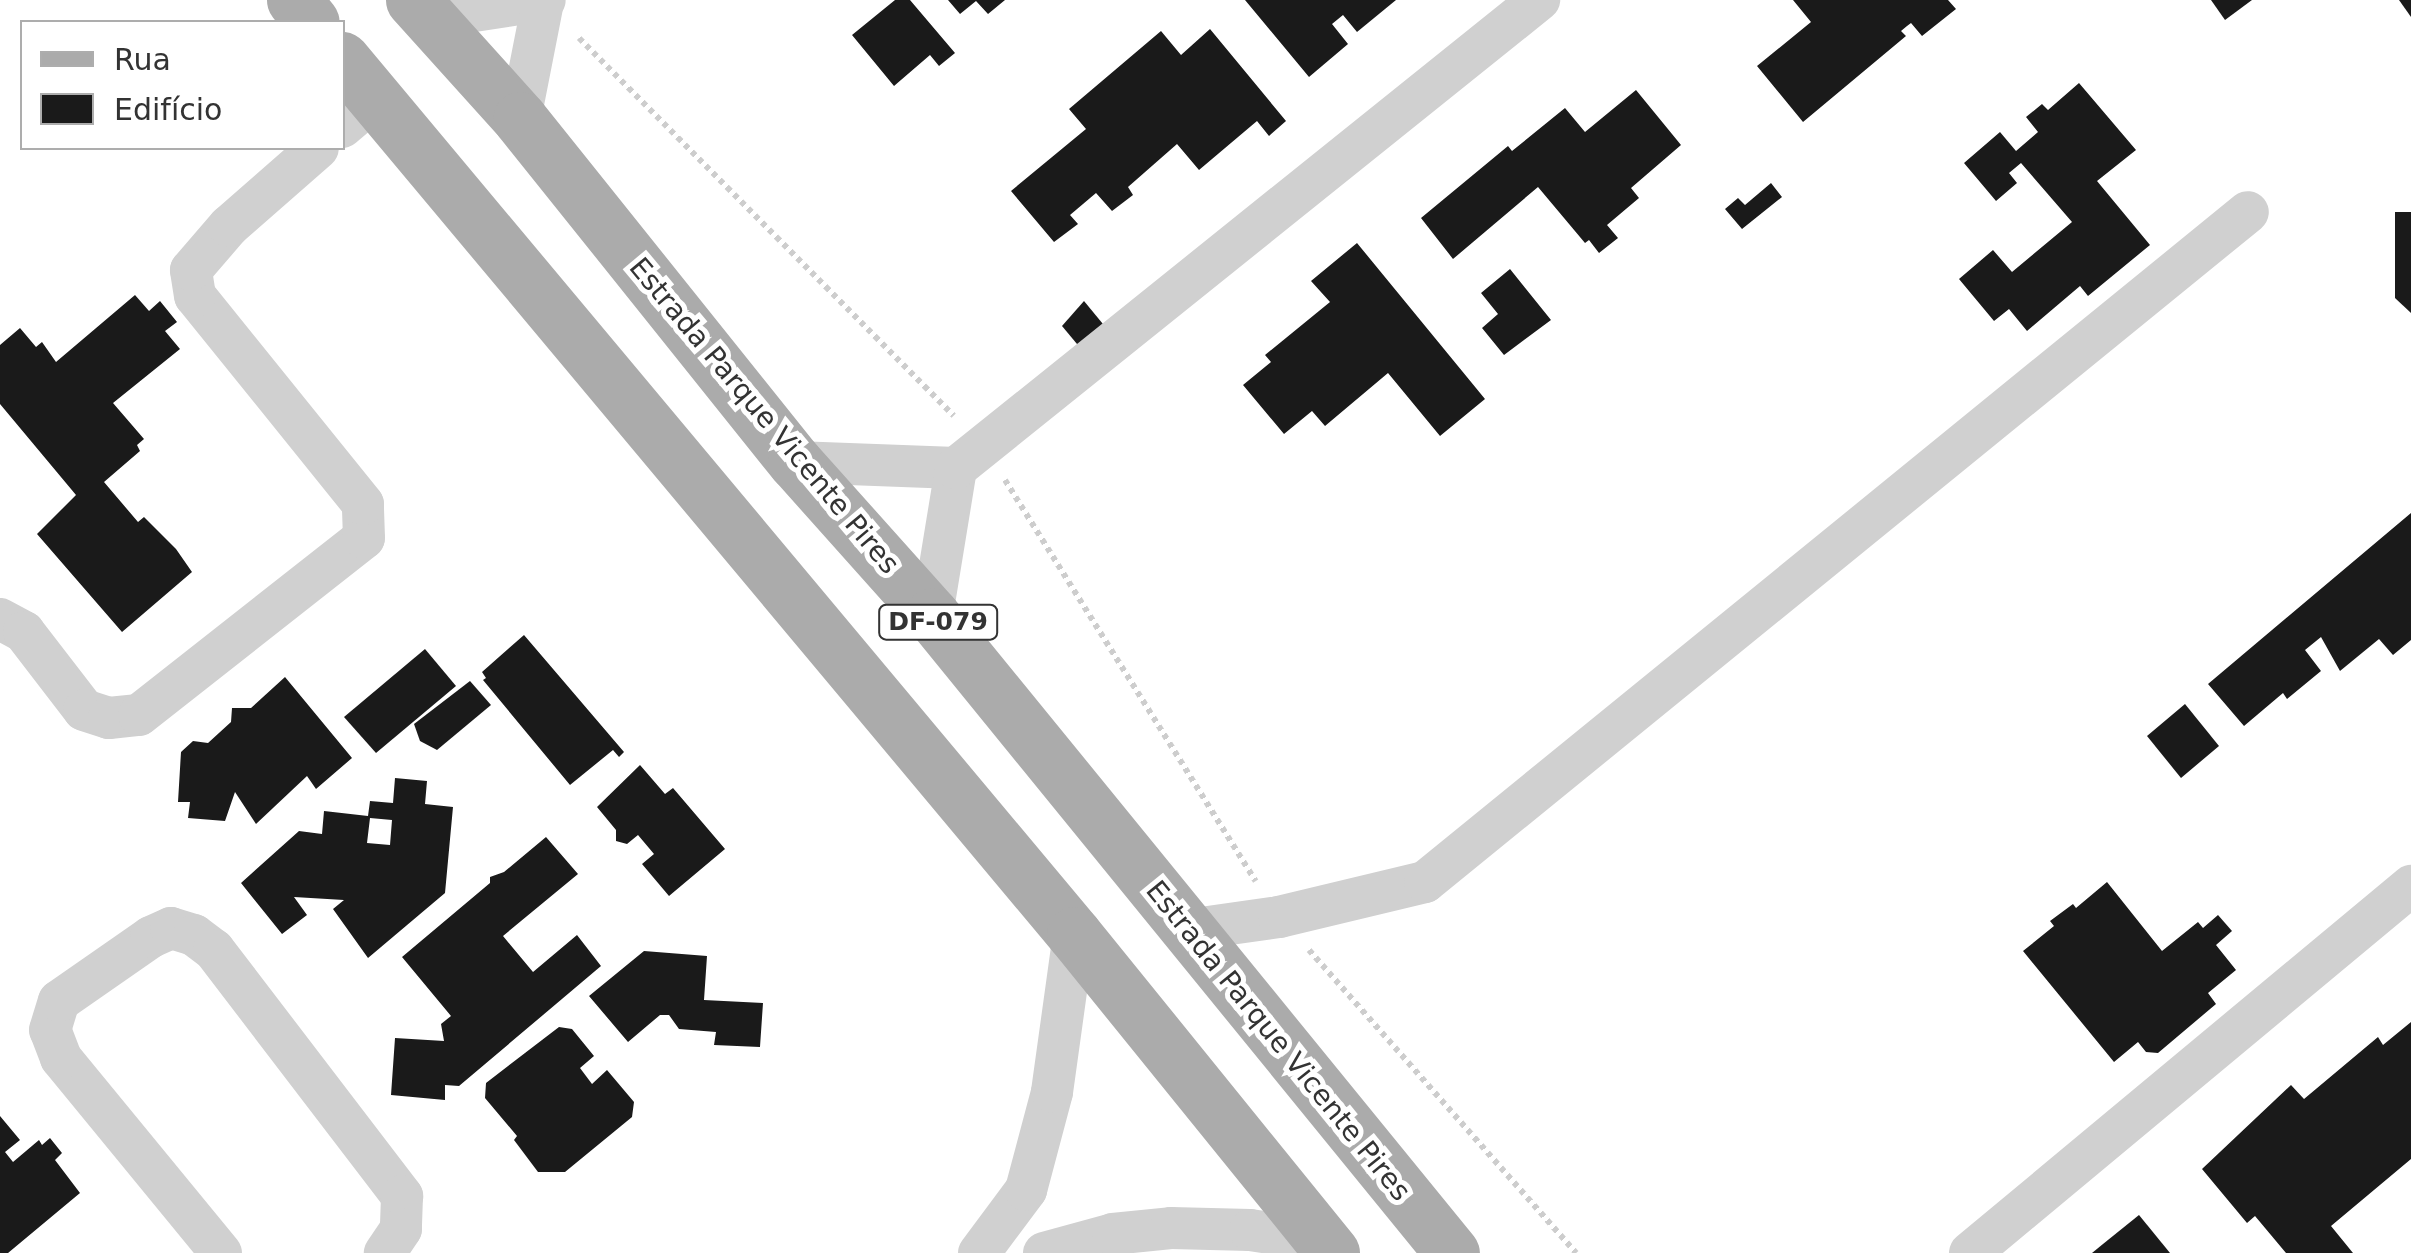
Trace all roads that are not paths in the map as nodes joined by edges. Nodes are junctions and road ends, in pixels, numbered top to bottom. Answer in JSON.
{"nodes":[{"id":1,"x":294,"y":0,"type":"edge"},
{"id":2,"x":1539,"y":0,"type":"edge"},
{"id":3,"x":544,"y":1,"type":"edge"},
{"id":4,"x":421,"y":9,"type":"edge"},
{"id":5,"x":310,"y":20,"type":"edge"},
{"id":6,"x":354,"y":95,"type":"edge"},
{"id":7,"x":520,"y":119,"type":"junction"},
{"id":8,"x":316,"y":150,"type":"edge"},
{"id":9,"x":2248,"y":212,"type":"dead end"},
{"id":10,"x":970,"y":456,"type":"junction"},
{"id":11,"x":795,"y":462,"type":"junction"},
{"id":12,"x":932,"y":615,"type":"junction"},
{"id":13,"x":0,"y":619,"type":"edge"},
{"id":14,"x":2411,"y":886,"type":"edge"},
{"id":15,"x":1187,"y":930,"type":"junction"},
{"id":16,"x":1074,"y":934,"type":"junction"},
{"id":17,"x":1327,"y":1247,"type":"edge"},
{"id":18,"x":221,"y":1253,"type":"edge"},
{"id":19,"x":385,"y":1253,"type":"edge"},
{"id":20,"x":978,"y":1253,"type":"edge"},
{"id":21,"x":1044,"y":1253,"type":"edge"},
{"id":22,"x":1452,"y":1253,"type":"edge"},
{"id":23,"x":1970,"y":1253,"type":"edge"}],
"edges":[{"from":1,"to":5,"type":"main road"},
{"from":2,"to":10,"type":"street"},
{"from":3,"to":4,"type":"street"},
{"from":3,"to":7,"type":"street"},
{"from":4,"to":7,"type":"main road","name":"Estrada Parque Vicente Pires","number":"DF-079"},
{"from":6,"to":16,"type":"main road","number":"DF-079"},
{"from":7,"to":11,"type":"main road","name":"Estrada Parque Vicente Pires","number":"DF-079"},
{"from":8,"to":13,"type":"street"},
{"from":9,"to":15,"type":"street"},
{"from":10,"to":11,"type":"street"},
{"from":10,"to":12,"type":"street"},
{"from":11,"to":12,"type":"main road","name":"Estrada Parque Vicente Pires","number":"DF-079"},
{"from":12,"to":15,"type":"main road","name":"Estrada Parque Vicente Pires","number":"DF-079"},
{"from":14,"to":23,"type":"street"},
{"from":15,"to":22,"type":"main road","name":"Estrada Parque Vicente Pires","number":"DF-079"},
{"from":16,"to":17,"type":"main road","number":"DF-079"},
{"from":16,"to":20,"type":"street"},
{"from":17,"to":21,"type":"street"},
{"from":18,"to":19,"type":"street"}]}
